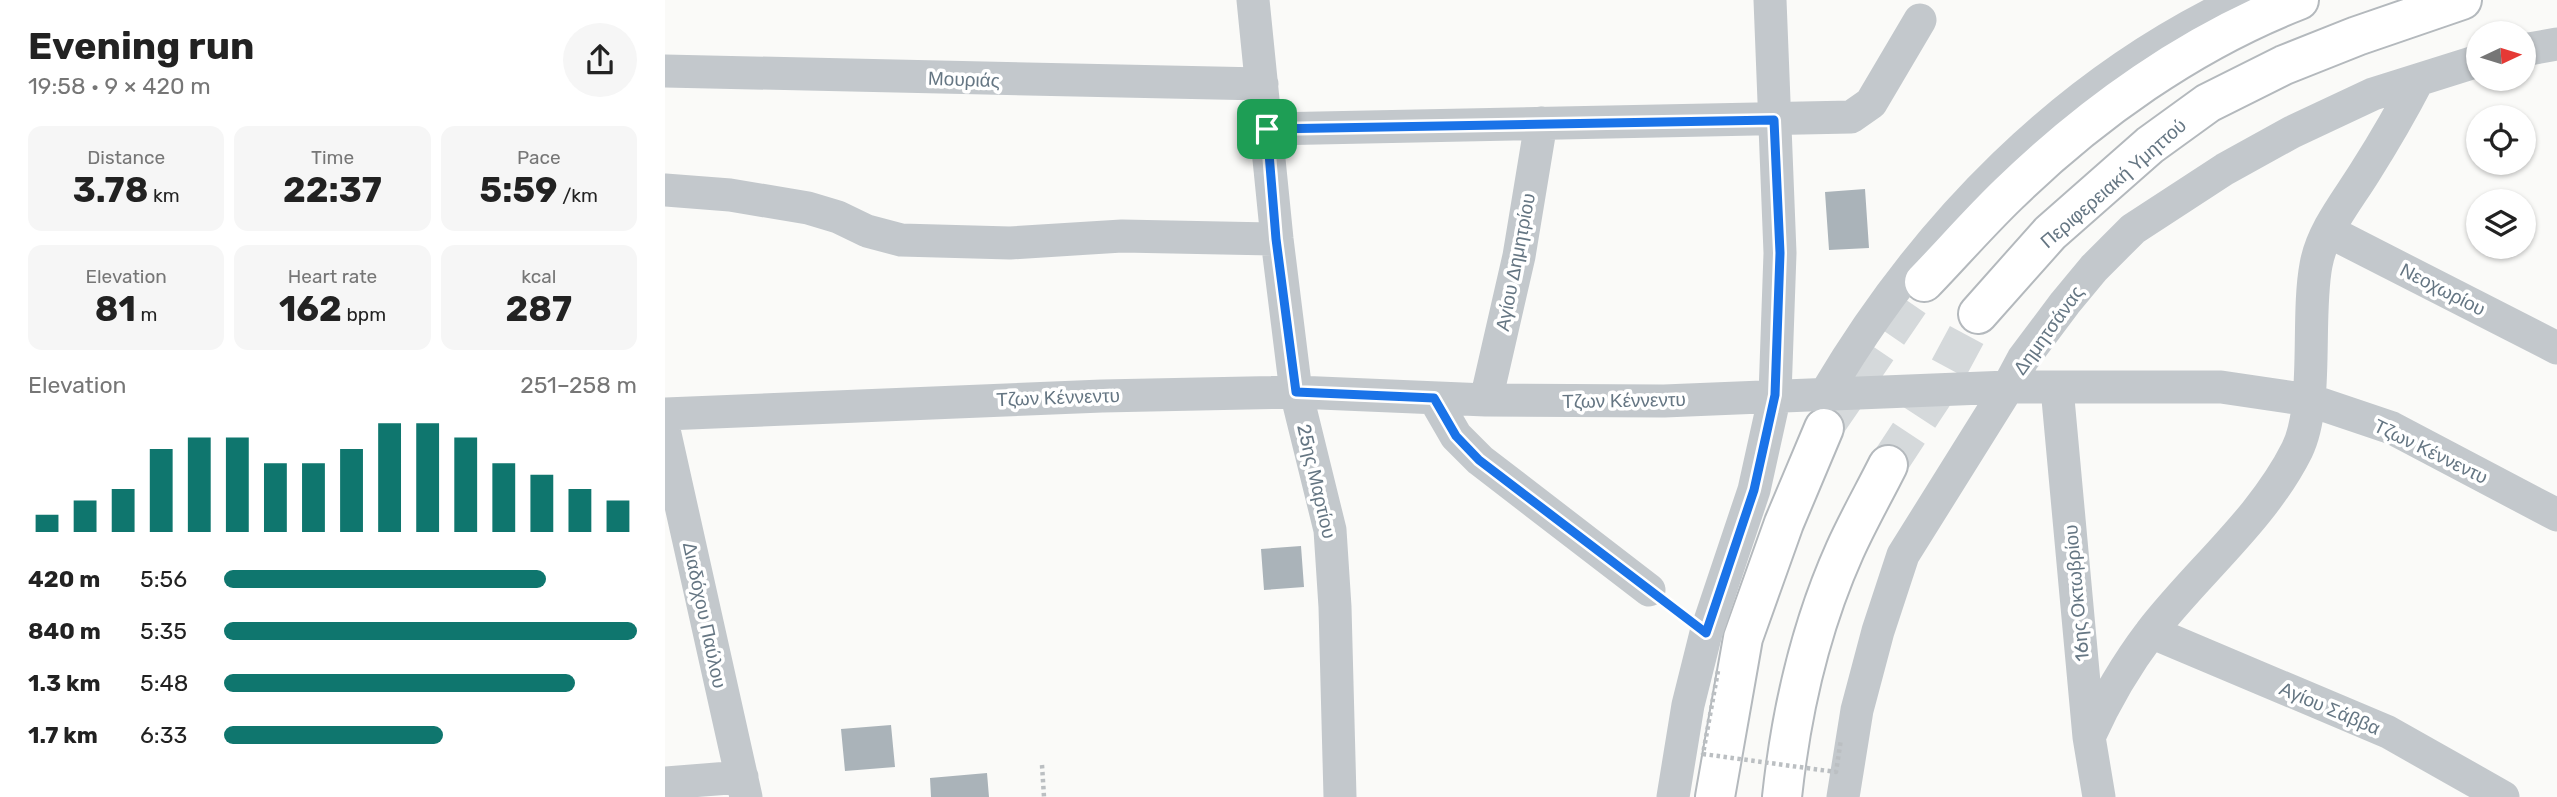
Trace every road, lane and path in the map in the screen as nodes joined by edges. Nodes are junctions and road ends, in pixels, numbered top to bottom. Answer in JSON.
{"nodes":[{"id":1,"x":1253,"y":0,"type":"edge"},
{"id":2,"x":1770,"y":0,"type":"edge"},
{"id":3,"x":2241,"y":0,"type":"edge"},
{"id":4,"x":2299,"y":0,"type":"edge"},
{"id":5,"x":2462,"y":0,"type":"edge"},
{"id":6,"x":1920,"y":20,"type":"dead end"},
{"id":7,"x":2557,"y":44,"type":"edge"},
{"id":8,"x":2536,"y":48,"type":"edge"},
{"id":9,"x":2466,"y":65,"type":"edge"},
{"id":10,"x":665,"y":71,"type":"edge"},
{"id":11,"x":2418,"y":80,"type":"junction"},
{"id":12,"x":1262,"y":84,"type":"junction"},
{"id":13,"x":1774,"y":120,"type":"junction"},
{"id":14,"x":1541,"y":123,"type":"junction"},
{"id":15,"x":1267,"y":129,"type":"junction"},
{"id":16,"x":665,"y":190,"type":"edge"},
{"id":17,"x":2328,"y":231,"type":"junction"},
{"id":18,"x":1276,"y":239,"type":"junction"},
{"id":19,"x":1924,"y":282,"type":"tunnel mouth"},
{"id":20,"x":1978,"y":314,"type":"tunnel mouth"},
{"id":21,"x":2557,"y":348,"type":"edge"},
{"id":22,"x":2008,"y":387,"type":"junction"},
{"id":23,"x":2057,"y":388,"type":"junction"},
{"id":24,"x":1296,"y":392,"type":"junction"},
{"id":25,"x":1775,"y":395,"type":"junction"},
{"id":26,"x":1434,"y":398,"type":"junction"},
{"id":27,"x":1486,"y":400,"type":"junction"},
{"id":28,"x":2309,"y":400,"type":"junction"},
{"id":29,"x":1825,"y":411,"type":"junction"},
{"id":30,"x":665,"y":414,"type":"edge"},
{"id":31,"x":666,"y":443,"type":"edge"},
{"id":32,"x":1888,"y":465,"type":"tunnel mouth"},
{"id":33,"x":2557,"y":515,"type":"edge"},
{"id":34,"x":1649,"y":590,"type":"dead end"},
{"id":35,"x":2151,"y":632,"type":"junction"},
{"id":36,"x":1718,"y":671,"type":"dead end"},
{"id":37,"x":2089,"y":737,"type":"junction"},
{"id":38,"x":1841,"y":739,"type":"dead end"},
{"id":39,"x":1042,"y":765,"type":"dead end"},
{"id":40,"x":665,"y":783,"type":"edge"},
{"id":41,"x":744,"y":787,"type":"edge"},
{"id":42,"x":1044,"y":797,"type":"edge"},
{"id":43,"x":1340,"y":797,"type":"edge"},
{"id":44,"x":1673,"y":797,"type":"edge"},
{"id":45,"x":1715,"y":797,"type":"edge"},
{"id":46,"x":1782,"y":797,"type":"edge"},
{"id":47,"x":1843,"y":797,"type":"edge"},
{"id":48,"x":2099,"y":797,"type":"edge"},
{"id":49,"x":2503,"y":797,"type":"edge"}],
"edges":[{"from":1,"to":12,"type":"street","name":"25ης Μαρτίου"},
{"from":2,"to":13,"type":"street"},
{"from":3,"to":29,"type":"street"},
{"from":4,"to":19,"type":"highway"},
{"from":5,"to":20,"type":"highway","name":"Περιφερειακή Υμηττού"},
{"from":6,"to":13,"type":"street"},
{"from":7,"to":8,"type":"street"},
{"from":9,"to":11,"type":"street","name":"Δημητσάνας"},
{"from":10,"to":12,"type":"street","name":"Μουριάς"},
{"from":11,"to":17,"type":"street"},
{"from":11,"to":22,"type":"street","name":"Δημητσάνας"},
{"from":12,"to":15,"type":"street","name":"25ης Μαρτίου"},
{"from":13,"to":14,"type":"street"},
{"from":13,"to":25,"type":"street"},
{"from":14,"to":15,"type":"street"},
{"from":14,"to":27,"type":"street","name":"Αγίου Δημητρίου"},
{"from":15,"to":18,"type":"street","name":"25ης Μαρτίου"},
{"from":16,"to":18,"type":"street"},
{"from":17,"to":21,"type":"street","name":"Νεοχωρίου"},
{"from":17,"to":28,"type":"street"},
{"from":18,"to":24,"type":"street","name":"25ης Μαρτίου"},
{"from":22,"to":23,"type":"street","name":"Τζων Κέννεντυ"},
{"from":22,"to":29,"type":"street","name":"Τζων Κέννεντυ"},
{"from":22,"to":47,"type":"street","name":"Δημητσάνας"},
{"from":23,"to":28,"type":"street","name":"Τζων Κέννεντυ"},
{"from":23,"to":37,"type":"street","name":"16ης Οκτωβρίου"},
{"from":24,"to":26,"type":"street","name":"Τζων Κέννεντυ"},
{"from":24,"to":30,"type":"street","name":"Τζων Κέννεντυ"},
{"from":24,"to":43,"type":"street","name":"25ης Μαρτίου"},
{"from":25,"to":27,"type":"street","name":"Τζων Κέννεντυ"},
{"from":25,"to":29,"type":"street","name":"Τζων Κέννεντυ"},
{"from":25,"to":44,"type":"street"},
{"from":26,"to":27,"type":"street","name":"Τζων Κέννεντυ"},
{"from":26,"to":34,"type":"street"},
{"from":28,"to":33,"type":"street","name":"Τζων Κέννεντυ"},
{"from":28,"to":35,"type":"street"},
{"from":29,"to":45,"type":"highway"},
{"from":31,"to":41,"type":"street","name":"Διαδόχου Παύλου"},
{"from":32,"to":46,"type":"highway"},
{"from":35,"to":37,"type":"street"},
{"from":35,"to":49,"type":"street","name":"Αγίου Σάββα"},
{"from":36,"to":38,"type":"path","bridge":true},
{"from":37,"to":48,"type":"street","name":"16ης Οκτωβρίου"},
{"from":39,"to":42,"type":"path"},
{"from":40,"to":41,"type":"street"}]}
